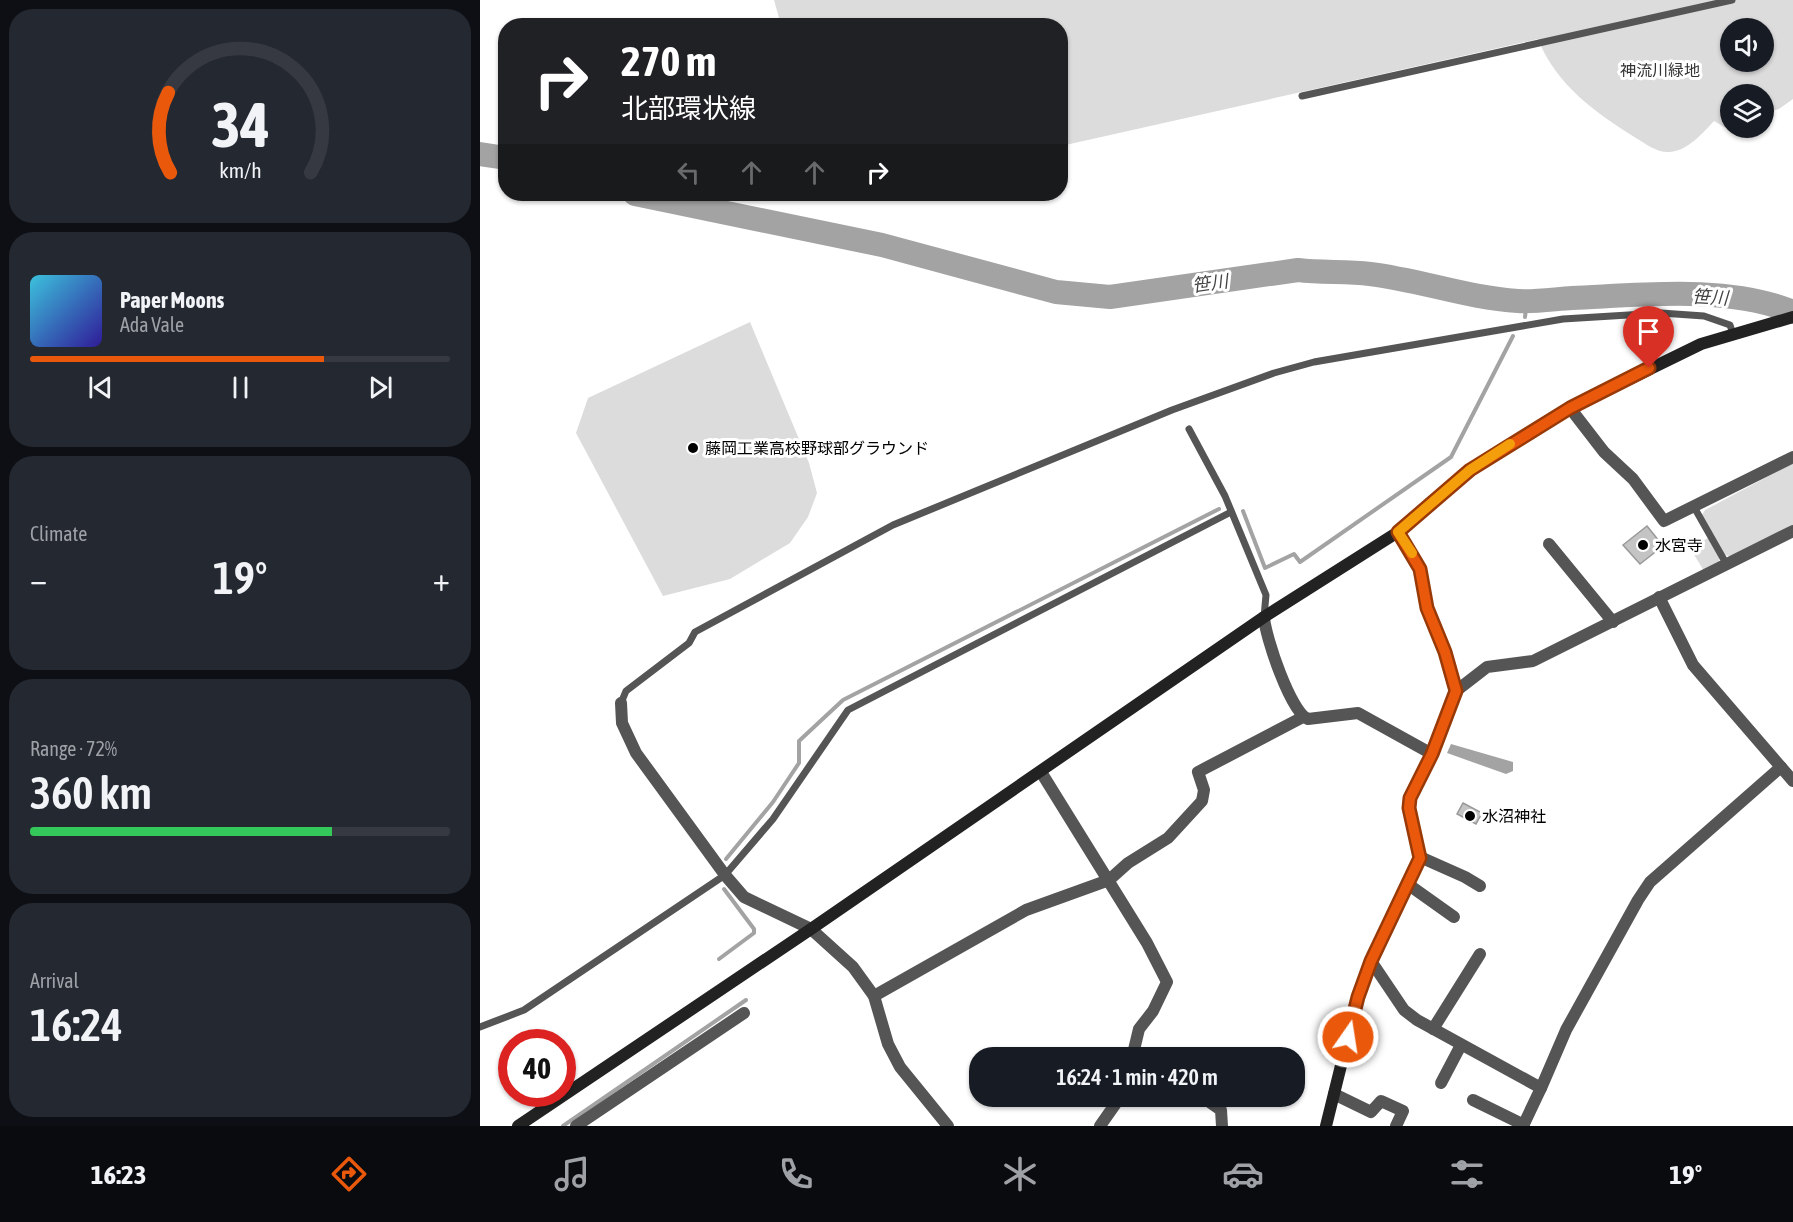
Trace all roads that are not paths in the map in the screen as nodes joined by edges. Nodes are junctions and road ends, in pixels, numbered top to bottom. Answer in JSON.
{"nodes":[{"id":1,"x":1732,"y":0,"type":"edge"},
{"id":2,"x":1302,"y":96,"type":"dead end"},
{"id":3,"x":1793,"y":317,"type":"edge"},
{"id":4,"x":1733,"y":334,"type":"junction"},
{"id":5,"x":1570,"y":408,"type":"junction"},
{"id":6,"x":1189,"y":429,"type":"dead end"},
{"id":7,"x":1793,"y":457,"type":"edge"},
{"id":8,"x":1694,"y":507,"type":"junction"},
{"id":9,"x":1232,"y":512,"type":"junction"},
{"id":10,"x":1793,"y":531,"type":"edge"},
{"id":11,"x":1398,"y":532,"type":"junction"},
{"id":12,"x":1549,"y":544,"type":"dead end"},
{"id":13,"x":1727,"y":564,"type":"junction"},
{"id":14,"x":1659,"y":597,"type":"junction"},
{"id":15,"x":1264,"y":617,"type":"junction"},
{"id":16,"x":1613,"y":622,"type":"junction"},
{"id":17,"x":1456,"y":691,"type":"junction"},
{"id":18,"x":621,"y":703,"type":"joint"},
{"id":19,"x":1303,"y":717,"type":"junction"},
{"id":20,"x":1432,"y":754,"type":"junction"},
{"id":21,"x":1781,"y":767,"type":"junction"},
{"id":22,"x":1041,"y":772,"type":"junction"},
{"id":23,"x":1793,"y":781,"type":"edge"},
{"id":24,"x":1420,"y":858,"type":"junction"},
{"id":25,"x":725,"y":875,"type":"junction"},
{"id":26,"x":1108,"y":879,"type":"junction"},
{"id":27,"x":1409,"y":885,"type":"junction"},
{"id":28,"x":1479,"y":886,"type":"dead end"},
{"id":29,"x":1454,"y":917,"type":"dead end"},
{"id":30,"x":811,"y":929,"type":"junction"},
{"id":31,"x":1480,"y":954,"type":"dead end"},
{"id":32,"x":1371,"y":961,"type":"junction"},
{"id":33,"x":874,"y":996,"type":"junction"},
{"id":34,"x":744,"y":1013,"type":"dead end"},
{"id":35,"x":480,"y":1027,"type":"edge"},
{"id":36,"x":1433,"y":1029,"type":"junction"},
{"id":37,"x":1461,"y":1045,"type":"junction"},
{"id":38,"x":1135,"y":1047,"type":"edge"},
{"id":39,"x":1441,"y":1083,"type":"dead end"},
{"id":40,"x":1541,"y":1088,"type":"junction"},
{"id":41,"x":1334,"y":1094,"type":"junction"},
{"id":42,"x":1473,"y":1100,"type":"dead end"},
{"id":43,"x":1113,"y":1107,"type":"edge"},
{"id":44,"x":1219,"y":1107,"type":"edge"},
{"id":45,"x":1523,"y":1125,"type":"edge"},
{"id":46,"x":518,"y":1126,"type":"edge"},
{"id":47,"x":576,"y":1126,"type":"edge"},
{"id":48,"x":948,"y":1126,"type":"edge"},
{"id":49,"x":1100,"y":1126,"type":"edge"},
{"id":50,"x":1222,"y":1126,"type":"edge"},
{"id":51,"x":1326,"y":1126,"type":"edge"},
{"id":52,"x":1396,"y":1126,"type":"edge"}],
"edges":[{"from":1,"to":2,"type":"lane"},
{"from":3,"to":4,"type":"street"},
{"from":4,"to":5,"type":"street"},
{"from":4,"to":18,"type":"lane"},
{"from":5,"to":8,"type":"street"},
{"from":5,"to":11,"type":"street"},
{"from":6,"to":9,"type":"lane"},
{"from":7,"to":8,"type":"street"},
{"from":8,"to":13,"type":"lane"},
{"from":9,"to":15,"type":"lane"},
{"from":9,"to":25,"type":"lane"},
{"from":10,"to":13,"type":"street"},
{"from":11,"to":15,"type":"street"},
{"from":11,"to":17,"type":"street"},
{"from":12,"to":16,"type":"street"},
{"from":13,"to":14,"type":"street"},
{"from":14,"to":16,"type":"street"},
{"from":14,"to":21,"type":"street"},
{"from":15,"to":19,"type":"street"},
{"from":15,"to":22,"type":"street"},
{"from":16,"to":17,"type":"street"},
{"from":17,"to":20,"type":"street"},
{"from":18,"to":25,"type":"street"},
{"from":19,"to":20,"type":"street"},
{"from":19,"to":26,"type":"street"},
{"from":20,"to":24,"type":"street"},
{"from":21,"to":23,"type":"street"},
{"from":21,"to":40,"type":"street"},
{"from":22,"to":26,"type":"street"},
{"from":22,"to":30,"type":"street"},
{"from":24,"to":27,"type":"street"},
{"from":24,"to":28,"type":"street"},
{"from":25,"to":30,"type":"street"},
{"from":25,"to":35,"type":"lane"},
{"from":26,"to":33,"type":"street"},
{"from":26,"to":38,"type":"street"},
{"from":27,"to":29,"type":"street"},
{"from":27,"to":32,"type":"street"},
{"from":30,"to":33,"type":"street"},
{"from":30,"to":46,"type":"street"},
{"from":31,"to":36,"type":"street"},
{"from":32,"to":36,"type":"street"},
{"from":32,"to":41,"type":"street"},
{"from":33,"to":48,"type":"street"},
{"from":34,"to":47,"type":"street"},
{"from":36,"to":37,"type":"street"},
{"from":37,"to":39,"type":"street"},
{"from":37,"to":40,"type":"street"},
{"from":40,"to":45,"type":"street"},
{"from":41,"to":51,"type":"street"},
{"from":41,"to":52,"type":"street"},
{"from":42,"to":45,"type":"street"},
{"from":43,"to":49,"type":"street"},
{"from":44,"to":50,"type":"street"}]}
